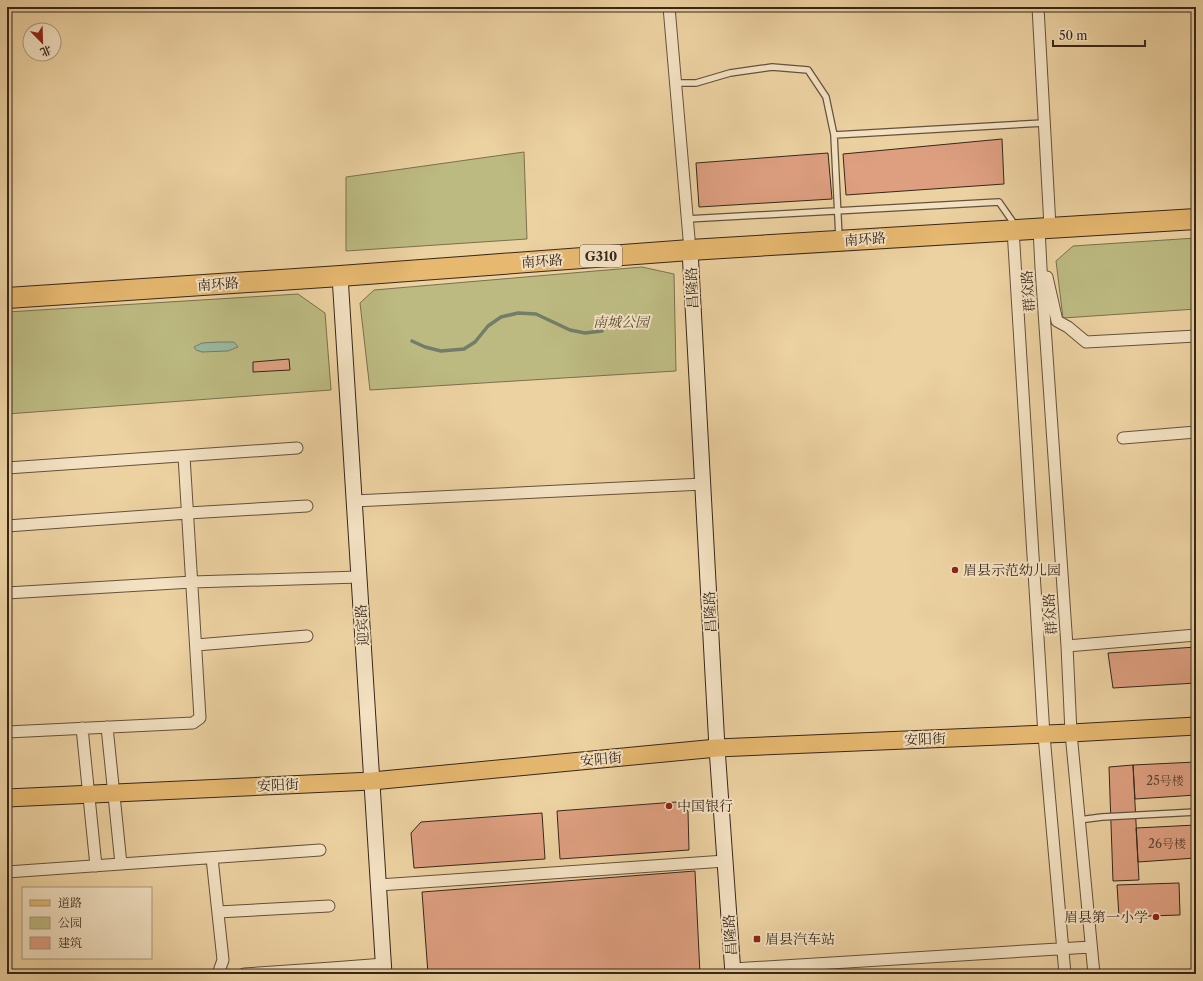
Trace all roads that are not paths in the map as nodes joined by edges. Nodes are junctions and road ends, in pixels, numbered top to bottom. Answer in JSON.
{"nodes":[{"id":1,"x":669,"y":7,"type":"edge"},
{"id":2,"x":1038,"y":7,"type":"edge"},
{"id":3,"x":676,"y":84,"type":"junction"},
{"id":4,"x":1044,"y":124,"type":"junction"},
{"id":5,"x":834,"y":135,"type":"junction"},
{"id":6,"x":838,"y":211,"type":"junction"},
{"id":7,"x":687,"y":219,"type":"junction"},
{"id":8,"x":1196,"y":219,"type":"edge"},
{"id":9,"x":1045,"y":227,"type":"junction"},
{"id":10,"x":1015,"y":229,"type":"junction"},
{"id":11,"x":840,"y":240,"type":"junction"},
{"id":12,"x":690,"y":250,"type":"junction"},
{"id":13,"x":1041,"y":268,"type":"junction"},
{"id":14,"x":340,"y":276,"type":"junction"},
{"id":15,"x":7,"y":298,"type":"edge"},
{"id":16,"x":1196,"y":336,"type":"edge"},
{"id":17,"x":1196,"y":432,"type":"edge"},
{"id":18,"x":1123,"y":438,"type":"dead end"},
{"id":19,"x":296,"y":448,"type":"dead end"},
{"id":20,"x":184,"y":456,"type":"junction"},
{"id":21,"x":7,"y":468,"type":"edge"},
{"id":22,"x":703,"y":484,"type":"junction"},
{"id":23,"x":354,"y":501,"type":"junction"},
{"id":24,"x":307,"y":506,"type":"dead end"},
{"id":25,"x":188,"y":512,"type":"junction"},
{"id":26,"x":7,"y":526,"type":"edge"},
{"id":27,"x":359,"y":577,"type":"junction"},
{"id":28,"x":192,"y":582,"type":"junction"},
{"id":29,"x":7,"y":593,"type":"edge"},
{"id":30,"x":1196,"y":635,"type":"edge"},
{"id":31,"x":307,"y":636,"type":"dead end"},
{"id":32,"x":196,"y":645,"type":"junction"},
{"id":33,"x":1067,"y":646,"type":"junction"},
{"id":34,"x":1196,"y":726,"type":"edge"},
{"id":35,"x":107,"y":727,"type":"junction"},
{"id":36,"x":82,"y":728,"type":"junction"},
{"id":37,"x":7,"y":732,"type":"edge"},
{"id":38,"x":1044,"y":734,"type":"junction"},
{"id":39,"x":1071,"y":734,"type":"junction"},
{"id":40,"x":717,"y":748,"type":"junction"},
{"id":41,"x":372,"y":781,"type":"junction"},
{"id":42,"x":114,"y":793,"type":"junction"},
{"id":43,"x":90,"y":794,"type":"junction"},
{"id":44,"x":7,"y":798,"type":"edge"},
{"id":45,"x":1196,"y":812,"type":"edge"},
{"id":46,"x":1079,"y":820,"type":"junction"},
{"id":47,"x":320,"y":850,"type":"dead end"},
{"id":48,"x":212,"y":858,"type":"junction"},
{"id":49,"x":725,"y":861,"type":"junction"},
{"id":50,"x":121,"y":864,"type":"junction"},
{"id":51,"x":96,"y":866,"type":"junction"},
{"id":52,"x":7,"y":872,"type":"edge"},
{"id":53,"x":379,"y":885,"type":"junction"},
{"id":54,"x":329,"y":906,"type":"dead end"},
{"id":55,"x":218,"y":912,"type":"junction"},
{"id":56,"x":1092,"y":947,"type":"junction"},
{"id":57,"x":1063,"y":949,"type":"junction"},
{"id":58,"x":384,"y":969,"type":"edge"},
{"id":59,"x":733,"y":972,"type":"edge"},
{"id":60,"x":218,"y":974,"type":"edge"},
{"id":61,"x":244,"y":974,"type":"edge"},
{"id":62,"x":1065,"y":974,"type":"edge"},
{"id":63,"x":1094,"y":974,"type":"edge"}],
"edges":[{"from":1,"to":3,"type":"street"},
{"from":2,"to":4,"type":"street","name":"群众路"},
{"from":3,"to":5,"type":"lane"},
{"from":3,"to":7,"type":"street"},
{"from":4,"to":5,"type":"lane"},
{"from":4,"to":9,"type":"street","name":"群众路"},
{"from":5,"to":6,"type":"lane"},
{"from":6,"to":7,"type":"lane"},
{"from":6,"to":10,"type":"lane"},
{"from":6,"to":11,"type":"lane"},
{"from":7,"to":12,"type":"street"},
{"from":8,"to":9,"type":"highway","name":"南环路","number":"G310"},
{"from":9,"to":10,"type":"highway","name":"南环路","number":"G310"},
{"from":9,"to":13,"type":"street","name":"群众路"},
{"from":10,"to":11,"type":"highway","name":"南环路","number":"G310"},
{"from":10,"to":38,"type":"street","name":"群众路"},
{"from":11,"to":12,"type":"highway","name":"南环路","number":"G310"},
{"from":12,"to":14,"type":"highway","name":"南环路","number":"G310"},
{"from":12,"to":22,"type":"street","name":"昌隆路"},
{"from":13,"to":16,"type":"street"},
{"from":13,"to":33,"type":"street","name":"群众路"},
{"from":14,"to":15,"type":"highway","name":"南环路","number":"G310"},
{"from":14,"to":23,"type":"street","name":"迎宾路"},
{"from":17,"to":18,"type":"street"},
{"from":19,"to":20,"type":"street"},
{"from":20,"to":21,"type":"street"},
{"from":20,"to":25,"type":"street"},
{"from":22,"to":23,"type":"street"},
{"from":22,"to":40,"type":"street","name":"昌隆路"},
{"from":23,"to":27,"type":"street","name":"迎宾路"},
{"from":24,"to":25,"type":"street"},
{"from":25,"to":26,"type":"street"},
{"from":25,"to":28,"type":"street"},
{"from":27,"to":28,"type":"street"},
{"from":27,"to":41,"type":"street","name":"迎宾路"},
{"from":28,"to":29,"type":"street"},
{"from":28,"to":32,"type":"street"},
{"from":30,"to":33,"type":"street"},
{"from":31,"to":32,"type":"street"},
{"from":32,"to":35,"type":"street"},
{"from":33,"to":39,"type":"street","name":"群众路"},
{"from":34,"to":39,"type":"main road","name":"安阳街"},
{"from":35,"to":36,"type":"street"},
{"from":35,"to":42,"type":"street"},
{"from":36,"to":37,"type":"street"},
{"from":36,"to":43,"type":"street"},
{"from":38,"to":39,"type":"main road","name":"安阳街"},
{"from":38,"to":40,"type":"main road","name":"安阳街"},
{"from":38,"to":57,"type":"street","name":"群众路"},
{"from":39,"to":46,"type":"street","name":"群众路"},
{"from":40,"to":41,"type":"main road","name":"安阳街"},
{"from":40,"to":49,"type":"street","name":"昌隆路"},
{"from":41,"to":42,"type":"main road","name":"安阳街"},
{"from":41,"to":53,"type":"street","name":"迎宾路"},
{"from":42,"to":43,"type":"main road","name":"安阳街"},
{"from":42,"to":50,"type":"street"},
{"from":43,"to":44,"type":"main road","name":"安阳街"},
{"from":43,"to":51,"type":"street"},
{"from":45,"to":46,"type":"lane"},
{"from":46,"to":56,"type":"street","name":"群众路"},
{"from":47,"to":48,"type":"street"},
{"from":48,"to":50,"type":"street"},
{"from":48,"to":55,"type":"street"},
{"from":49,"to":53,"type":"street"},
{"from":49,"to":59,"type":"street","name":"昌隆路"},
{"from":50,"to":51,"type":"street"},
{"from":51,"to":52,"type":"street"},
{"from":53,"to":58,"type":"street","name":"迎宾路"},
{"from":54,"to":55,"type":"street"},
{"from":55,"to":60,"type":"street"},
{"from":56,"to":57,"type":"street"},
{"from":56,"to":63,"type":"street","name":"群众路"},
{"from":57,"to":59,"type":"street"},
{"from":57,"to":62,"type":"street","name":"群众路"},
{"from":58,"to":61,"type":"street"}]}
